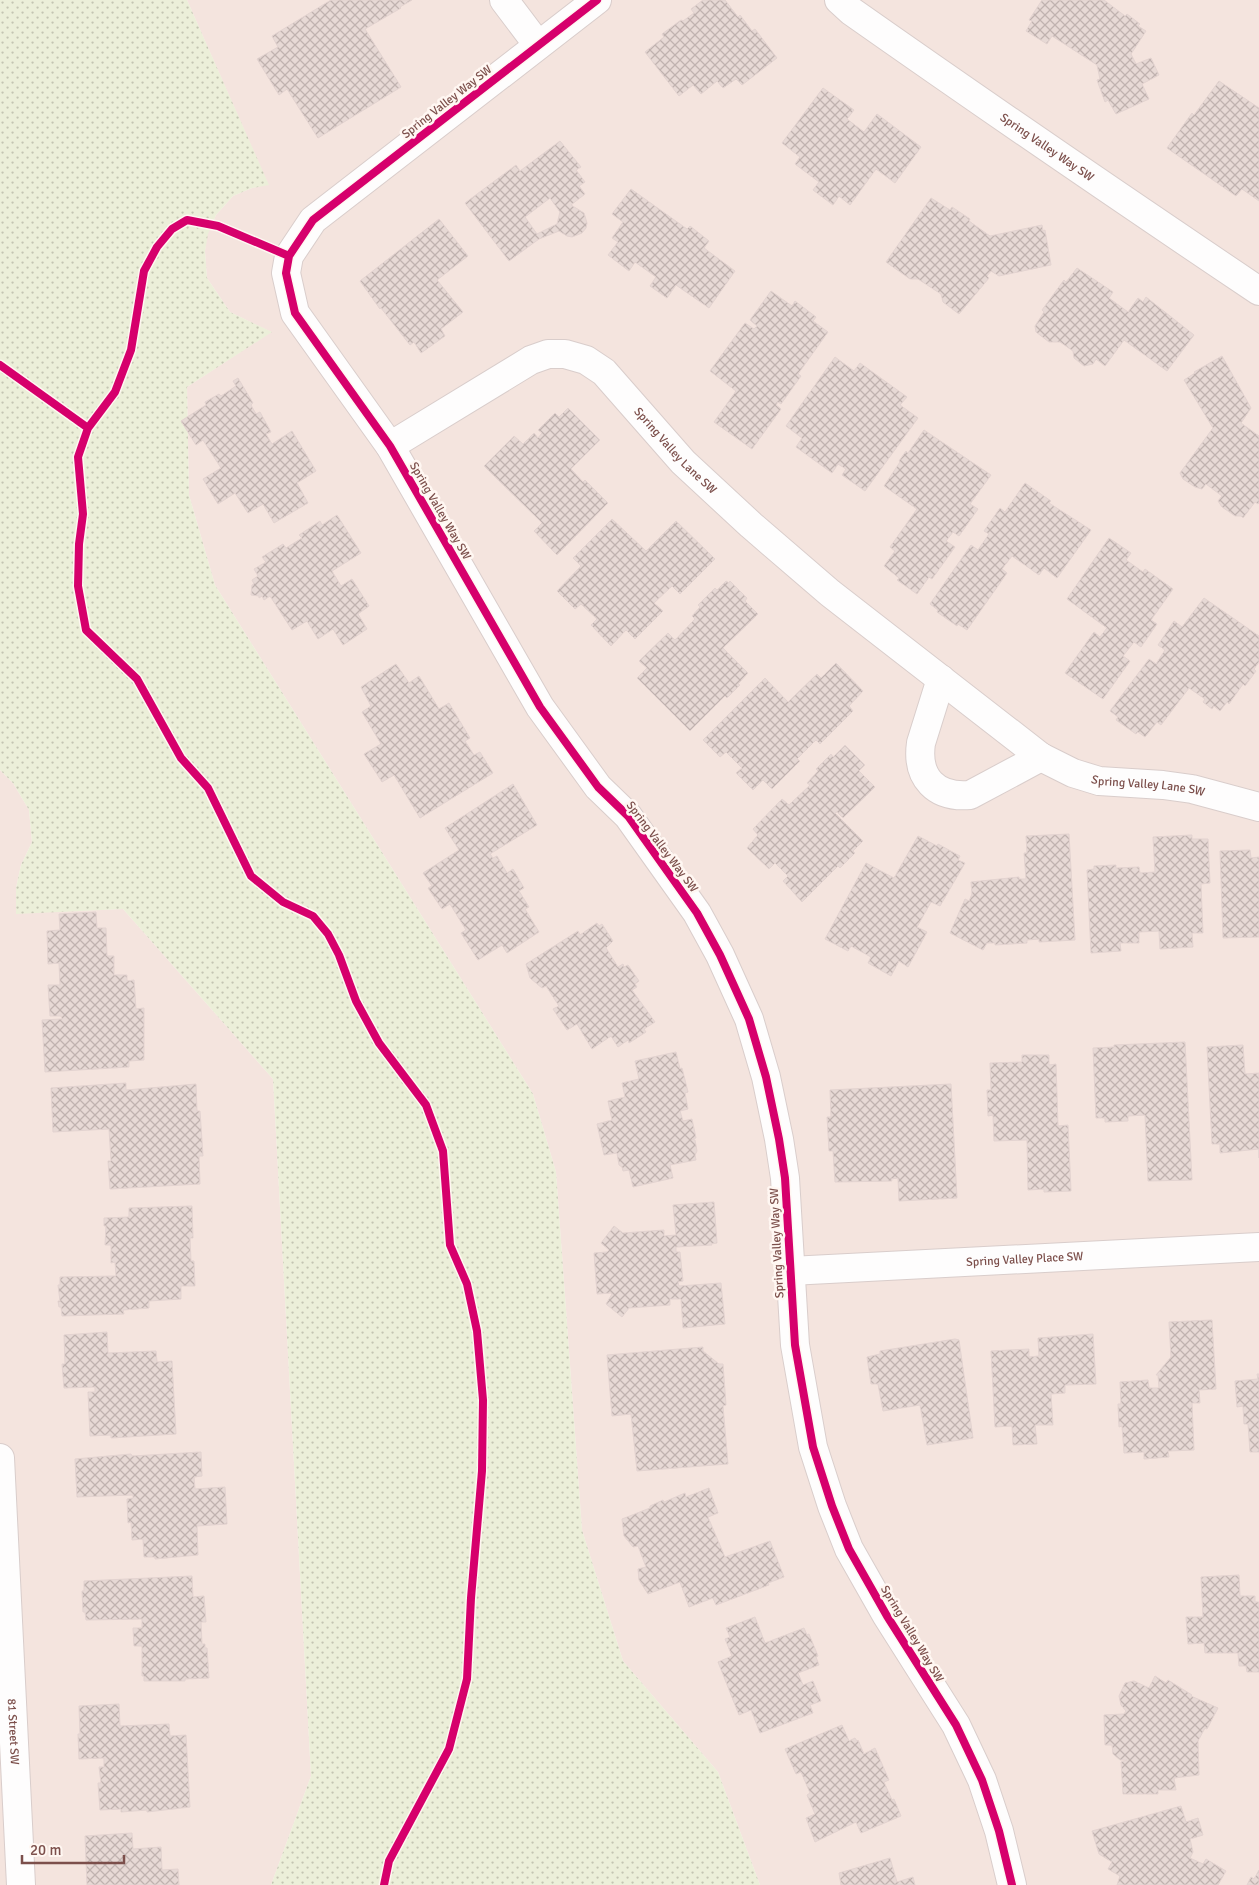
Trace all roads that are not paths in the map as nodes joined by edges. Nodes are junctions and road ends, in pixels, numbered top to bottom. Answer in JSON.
{"nodes":[{"id":1,"x":504,"y":0,"type":"edge"},
{"id":2,"x":597,"y":0,"type":"edge"},
{"id":3,"x":839,"y":0,"type":"edge"},
{"id":4,"x":538,"y":45,"type":"junction"},
{"id":5,"x":1259,"y":291,"type":"edge"},
{"id":6,"x":390,"y":446,"type":"junction"},
{"id":7,"x":940,"y":679,"type":"junction"},
{"id":8,"x":1041,"y":757,"type":"junction"},
{"id":9,"x":1259,"y":807,"type":"edge"},
{"id":10,"x":1259,"y":1247,"type":"edge"},
{"id":11,"x":790,"y":1271,"type":"junction"},
{"id":12,"x":0,"y":1458,"type":"edge"},
{"id":13,"x":21,"y":1885,"type":"edge"},
{"id":14,"x":1012,"y":1885,"type":"edge"}],
"edges":[{"from":1,"to":4,"type":"street"},
{"from":2,"to":4,"type":"street","name":"Spring Valley Way SW"},
{"from":3,"to":5,"type":"street","name":"Spring Valley Way SW"},
{"from":4,"to":6,"type":"street","name":"Spring Valley Way SW"},
{"from":6,"to":7,"type":"street","name":"Spring Valley Lane SW"},
{"from":6,"to":11,"type":"street","name":"Spring Valley Way SW"},
{"from":7,"to":8,"type":"street","name":"Spring Valley Lane SW"},
{"from":7,"to":8,"type":"street"},
{"from":8,"to":9,"type":"street","name":"Spring Valley Lane SW"},
{"from":10,"to":11,"type":"street","name":"Spring Valley Place SW"},
{"from":11,"to":14,"type":"street","name":"Spring Valley Way SW"},
{"from":12,"to":13,"type":"street","name":"81 Street SW"}]}
